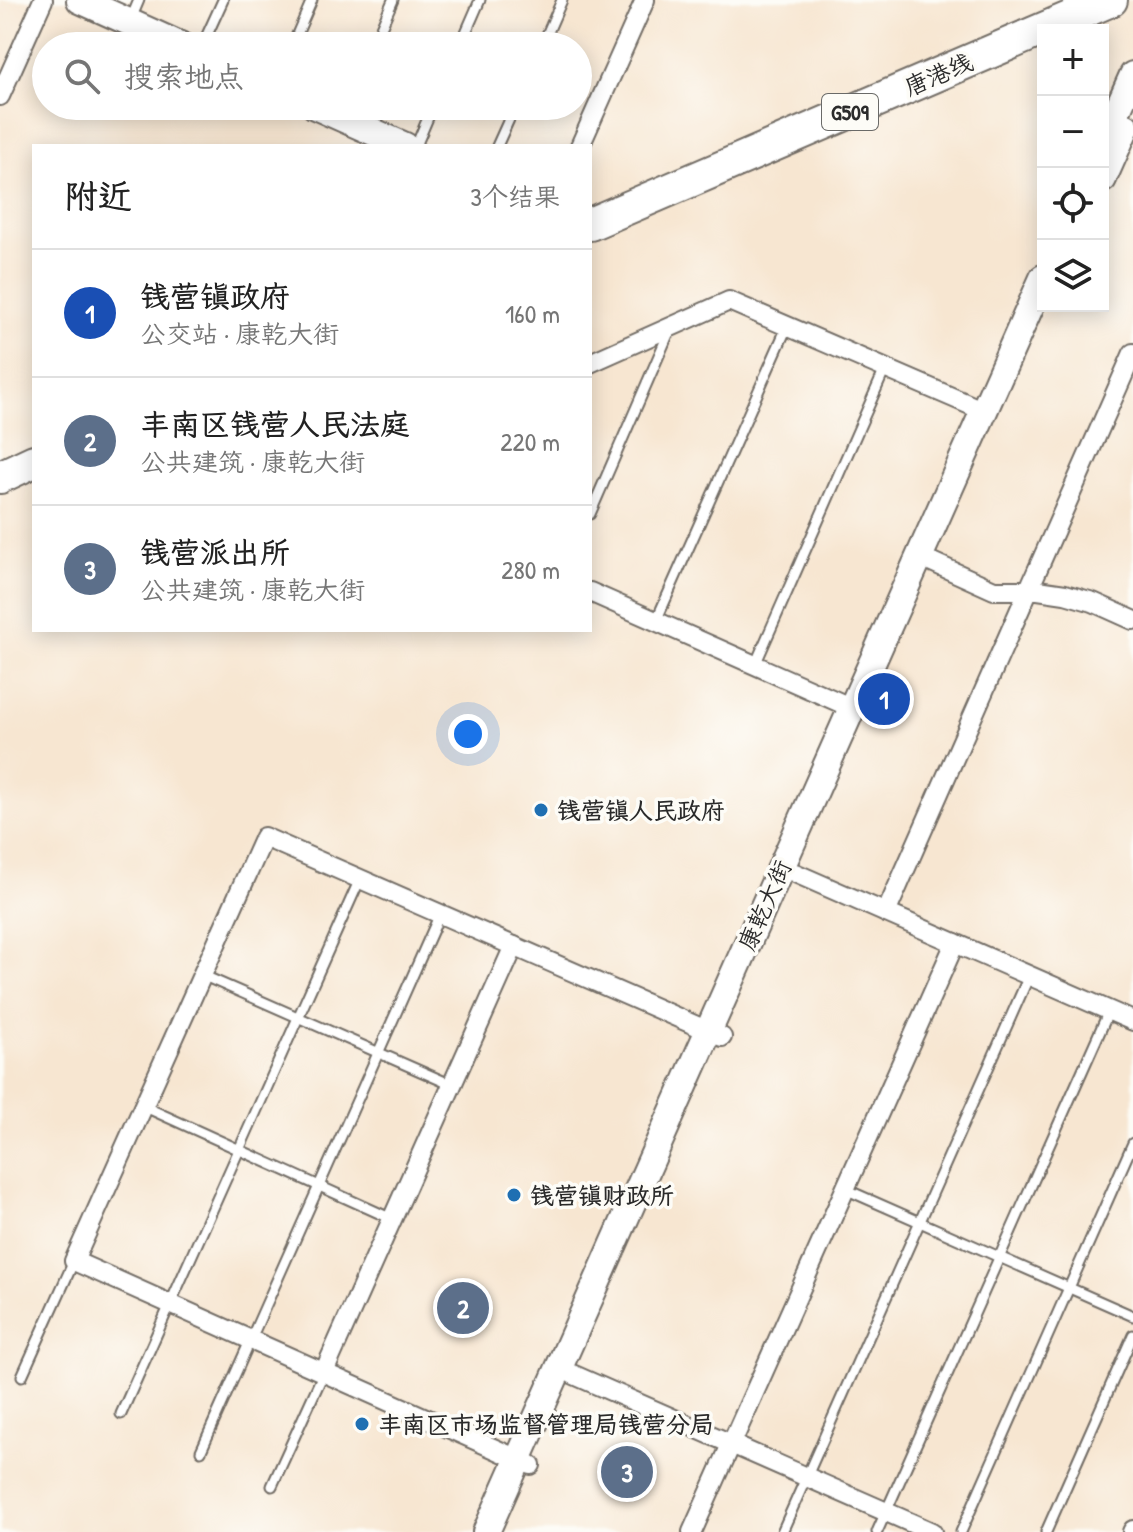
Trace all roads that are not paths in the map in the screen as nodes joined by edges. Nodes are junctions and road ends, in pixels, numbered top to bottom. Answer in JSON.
{"nodes":[{"id":1,"x":43,"y":0,"type":"edge"},
{"id":2,"x":80,"y":0,"type":"edge"},
{"id":3,"x":223,"y":0,"type":"edge"},
{"id":4,"x":312,"y":0,"type":"edge"},
{"id":5,"x":393,"y":0,"type":"edge"},
{"id":6,"x":480,"y":0,"type":"edge"},
{"id":7,"x":562,"y":0,"type":"edge"},
{"id":8,"x":645,"y":0,"type":"edge"},
{"id":9,"x":1065,"y":0,"type":"edge"},
{"id":10,"x":1111,"y":0,"type":"edge"},
{"id":11,"x":134,"y":11,"type":"edge"},
{"id":12,"x":163,"y":32,"type":"edge"},
{"id":13,"x":208,"y":32,"type":"edge"},
{"id":14,"x":298,"y":32,"type":"edge"},
{"id":15,"x":379,"y":32,"type":"edge"},
{"id":16,"x":466,"y":32,"type":"edge"},
{"id":17,"x":548,"y":32,"type":"edge"},
{"id":18,"x":1133,"y":75,"type":"edge"},
{"id":19,"x":0,"y":96,"type":"edge"},
{"id":20,"x":1133,"y":112,"type":"edge"},
{"id":21,"x":592,"y":119,"type":"edge"},
{"id":22,"x":358,"y":120,"type":"edge"},
{"id":23,"x":427,"y":120,"type":"edge"},
{"id":24,"x":509,"y":120,"type":"edge"},
{"id":25,"x":592,"y":120,"type":"edge"},
{"id":26,"x":1109,"y":129,"type":"edge"},
{"id":27,"x":401,"y":144,"type":"edge"},
{"id":28,"x":417,"y":144,"type":"edge"},
{"id":29,"x":498,"y":144,"type":"edge"},
{"id":30,"x":581,"y":144,"type":"edge"},
{"id":31,"x":1108,"y":168,"type":"edge"},
{"id":32,"x":592,"y":200,"type":"edge"},
{"id":33,"x":592,"y":223,"type":"edge"},
{"id":34,"x":1037,"y":292,"type":"edge"},
{"id":35,"x":1043,"y":312,"type":"edge"},
{"id":36,"x":672,"y":326,"type":"junction"},
{"id":37,"x":787,"y":327,"type":"junction"},
{"id":38,"x":1133,"y":353,"type":"edge"},
{"id":39,"x":592,"y":362,"type":"edge"},
{"id":40,"x":885,"y":369,"type":"junction"},
{"id":41,"x":984,"y":411,"type":"junction"},
{"id":42,"x":32,"y":462,"type":"edge"},
{"id":43,"x":0,"y":477,"type":"edge"},
{"id":44,"x":32,"y":479,"type":"edge"},
{"id":45,"x":0,"y":494,"type":"edge"},
{"id":46,"x":592,"y":509,"type":"edge"},
{"id":47,"x":932,"y":562,"type":"junction"},
{"id":48,"x":1027,"y":591,"type":"junction"},
{"id":49,"x":592,"y":593,"type":"edge"},
{"id":50,"x":1133,"y":620,"type":"edge"},
{"id":51,"x":656,"y":621,"type":"junction"},
{"id":52,"x":755,"y":665,"type":"junction"},
{"id":53,"x":852,"y":708,"type":"junction"},
{"id":54,"x":795,"y":873,"type":"junction"},
{"id":55,"x":360,"y":879,"type":"junction"},
{"id":56,"x":886,"y":913,"type":"junction"},
{"id":57,"x":440,"y":914,"type":"junction"},
{"id":58,"x":955,"y":943,"type":"junction"},
{"id":59,"x":514,"y":946,"type":"junction"},
{"id":60,"x":202,"y":975,"type":"junction"},
{"id":61,"x":1029,"y":976,"type":"junction"},
{"id":62,"x":1109,"y":1011,"type":"junction"},
{"id":63,"x":298,"y":1017,"type":"junction"},
{"id":64,"x":1133,"y":1021,"type":"edge"},
{"id":65,"x":715,"y":1034,"type":"junction"},
{"id":66,"x":378,"y":1052,"type":"junction"},
{"id":67,"x":452,"y":1085,"type":"junction"},
{"id":68,"x":143,"y":1106,"type":"junction"},
{"id":69,"x":1133,"y":1143,"type":"edge"},
{"id":70,"x":239,"y":1150,"type":"junction"},
{"id":71,"x":319,"y":1186,"type":"junction"},
{"id":72,"x":845,"y":1189,"type":"junction"},
{"id":73,"x":392,"y":1219,"type":"junction"},
{"id":74,"x":919,"y":1222,"type":"junction"},
{"id":75,"x":999,"y":1257,"type":"junction"},
{"id":76,"x":74,"y":1261,"type":"junction"},
{"id":77,"x":1069,"y":1288,"type":"junction"},
{"id":78,"x":171,"y":1304,"type":"junction"},
{"id":79,"x":1133,"y":1316,"type":"edge"},
{"id":80,"x":1133,"y":1335,"type":"edge"},
{"id":81,"x":250,"y":1340,"type":"junction"},
{"id":82,"x":324,"y":1372,"type":"junction"},
{"id":83,"x":572,"y":1374,"type":"junction"},
{"id":84,"x":22,"y":1376,"type":"dead end"},
{"id":85,"x":121,"y":1414,"type":"dead end"},
{"id":86,"x":732,"y":1444,"type":"junction"},
{"id":87,"x":201,"y":1451,"type":"dead end"},
{"id":88,"x":525,"y":1462,"type":"junction"},
{"id":89,"x":807,"y":1477,"type":"junction"},
{"id":90,"x":272,"y":1486,"type":"dead end"},
{"id":91,"x":886,"y":1512,"type":"junction"},
{"id":92,"x":486,"y":1532,"type":"edge"},
{"id":93,"x":502,"y":1532,"type":"edge"},
{"id":94,"x":692,"y":1532,"type":"edge"},
{"id":95,"x":782,"y":1532,"type":"edge"},
{"id":96,"x":877,"y":1532,"type":"edge"},
{"id":97,"x":932,"y":1532,"type":"edge"},
{"id":98,"x":961,"y":1532,"type":"edge"},
{"id":99,"x":1046,"y":1532,"type":"edge"}],
"edges":[{"from":1,"to":19,"type":"street"},
{"from":2,"to":11,"type":"street"},
{"from":3,"to":13,"type":"lane"},
{"from":4,"to":14,"type":"lane"},
{"from":5,"to":15,"type":"lane"},
{"from":6,"to":16,"type":"lane"},
{"from":7,"to":17,"type":"lane"},
{"from":8,"to":21,"type":"street"},
{"from":9,"to":32,"type":"highway","name":"唐港线","number":"G509"},
{"from":10,"to":33,"type":"highway","name":"唐港线","number":"G509"},
{"from":11,"to":12,"type":"street"},
{"from":18,"to":26,"type":"street"},
{"from":20,"to":31,"type":"street"},
{"from":22,"to":27,"type":"street"},
{"from":23,"to":28,"type":"lane"},
{"from":24,"to":29,"type":"lane"},
{"from":25,"to":30,"type":"street"},
{"from":34,"to":41,"type":"street","name":"康乾大街"},
{"from":35,"to":47,"type":"street","name":"康乾大街"},
{"from":36,"to":37,"type":"street"},
{"from":36,"to":39,"type":"street"},
{"from":36,"to":46,"type":"lane"},
{"from":37,"to":40,"type":"street"},
{"from":37,"to":51,"type":"lane"},
{"from":38,"to":48,"type":"street"},
{"from":40,"to":41,"type":"street"},
{"from":40,"to":52,"type":"lane"},
{"from":41,"to":53,"type":"street","name":"康乾大街"},
{"from":42,"to":43,"type":"highway"},
{"from":44,"to":45,"type":"highway"},
{"from":47,"to":48,"type":"street"},
{"from":47,"to":54,"type":"street","name":"康乾大街"},
{"from":48,"to":50,"type":"street"},
{"from":48,"to":56,"type":"street"},
{"from":49,"to":51,"type":"street"},
{"from":51,"to":52,"type":"street"},
{"from":52,"to":53,"type":"street"},
{"from":53,"to":65,"type":"street","name":"康乾大街"},
{"from":54,"to":56,"type":"street"},
{"from":54,"to":65,"type":"street","name":"康乾大街"},
{"from":55,"to":57,"type":"street"},
{"from":55,"to":60,"type":"street"},
{"from":55,"to":63,"type":"lane"},
{"from":56,"to":58,"type":"street"},
{"from":57,"to":59,"type":"street"},
{"from":57,"to":66,"type":"lane"},
{"from":58,"to":61,"type":"street"},
{"from":58,"to":72,"type":"street"},
{"from":59,"to":65,"type":"street"},
{"from":59,"to":67,"type":"street"},
{"from":60,"to":63,"type":"lane"},
{"from":60,"to":68,"type":"street"},
{"from":61,"to":62,"type":"street"},
{"from":61,"to":74,"type":"lane"},
{"from":62,"to":64,"type":"street"},
{"from":62,"to":75,"type":"lane"},
{"from":63,"to":66,"type":"lane"},
{"from":63,"to":70,"type":"lane"},
{"from":65,"to":83,"type":"street","name":"康乾大街"},
{"from":65,"to":88,"type":"street","name":"康乾大街"},
{"from":66,"to":67,"type":"lane"},
{"from":66,"to":71,"type":"lane"},
{"from":67,"to":73,"type":"street"},
{"from":68,"to":70,"type":"lane"},
{"from":68,"to":76,"type":"street"},
{"from":69,"to":77,"type":"lane"},
{"from":70,"to":71,"type":"lane"},
{"from":70,"to":78,"type":"lane"},
{"from":71,"to":73,"type":"lane"},
{"from":71,"to":81,"type":"lane"},
{"from":72,"to":74,"type":"lane"},
{"from":72,"to":86,"type":"street"},
{"from":73,"to":82,"type":"street"},
{"from":74,"to":75,"type":"lane"},
{"from":74,"to":89,"type":"lane"},
{"from":75,"to":77,"type":"lane"},
{"from":75,"to":91,"type":"lane"},
{"from":76,"to":78,"type":"street"},
{"from":76,"to":84,"type":"lane"},
{"from":77,"to":79,"type":"lane"},
{"from":77,"to":98,"type":"lane"},
{"from":78,"to":81,"type":"street"},
{"from":78,"to":85,"type":"lane"},
{"from":80,"to":99,"type":"lane"},
{"from":81,"to":82,"type":"street"},
{"from":81,"to":87,"type":"lane"},
{"from":82,"to":88,"type":"street"},
{"from":82,"to":90,"type":"lane"},
{"from":83,"to":86,"type":"street"},
{"from":83,"to":88,"type":"street","name":"康乾大街"},
{"from":86,"to":89,"type":"street"},
{"from":86,"to":94,"type":"street"},
{"from":88,"to":92,"type":"street","name":"康乾大街"},
{"from":88,"to":93,"type":"street","name":"康乾大街"},
{"from":89,"to":91,"type":"street"},
{"from":89,"to":95,"type":"lane"},
{"from":91,"to":96,"type":"lane"},
{"from":91,"to":97,"type":"street"}]}
